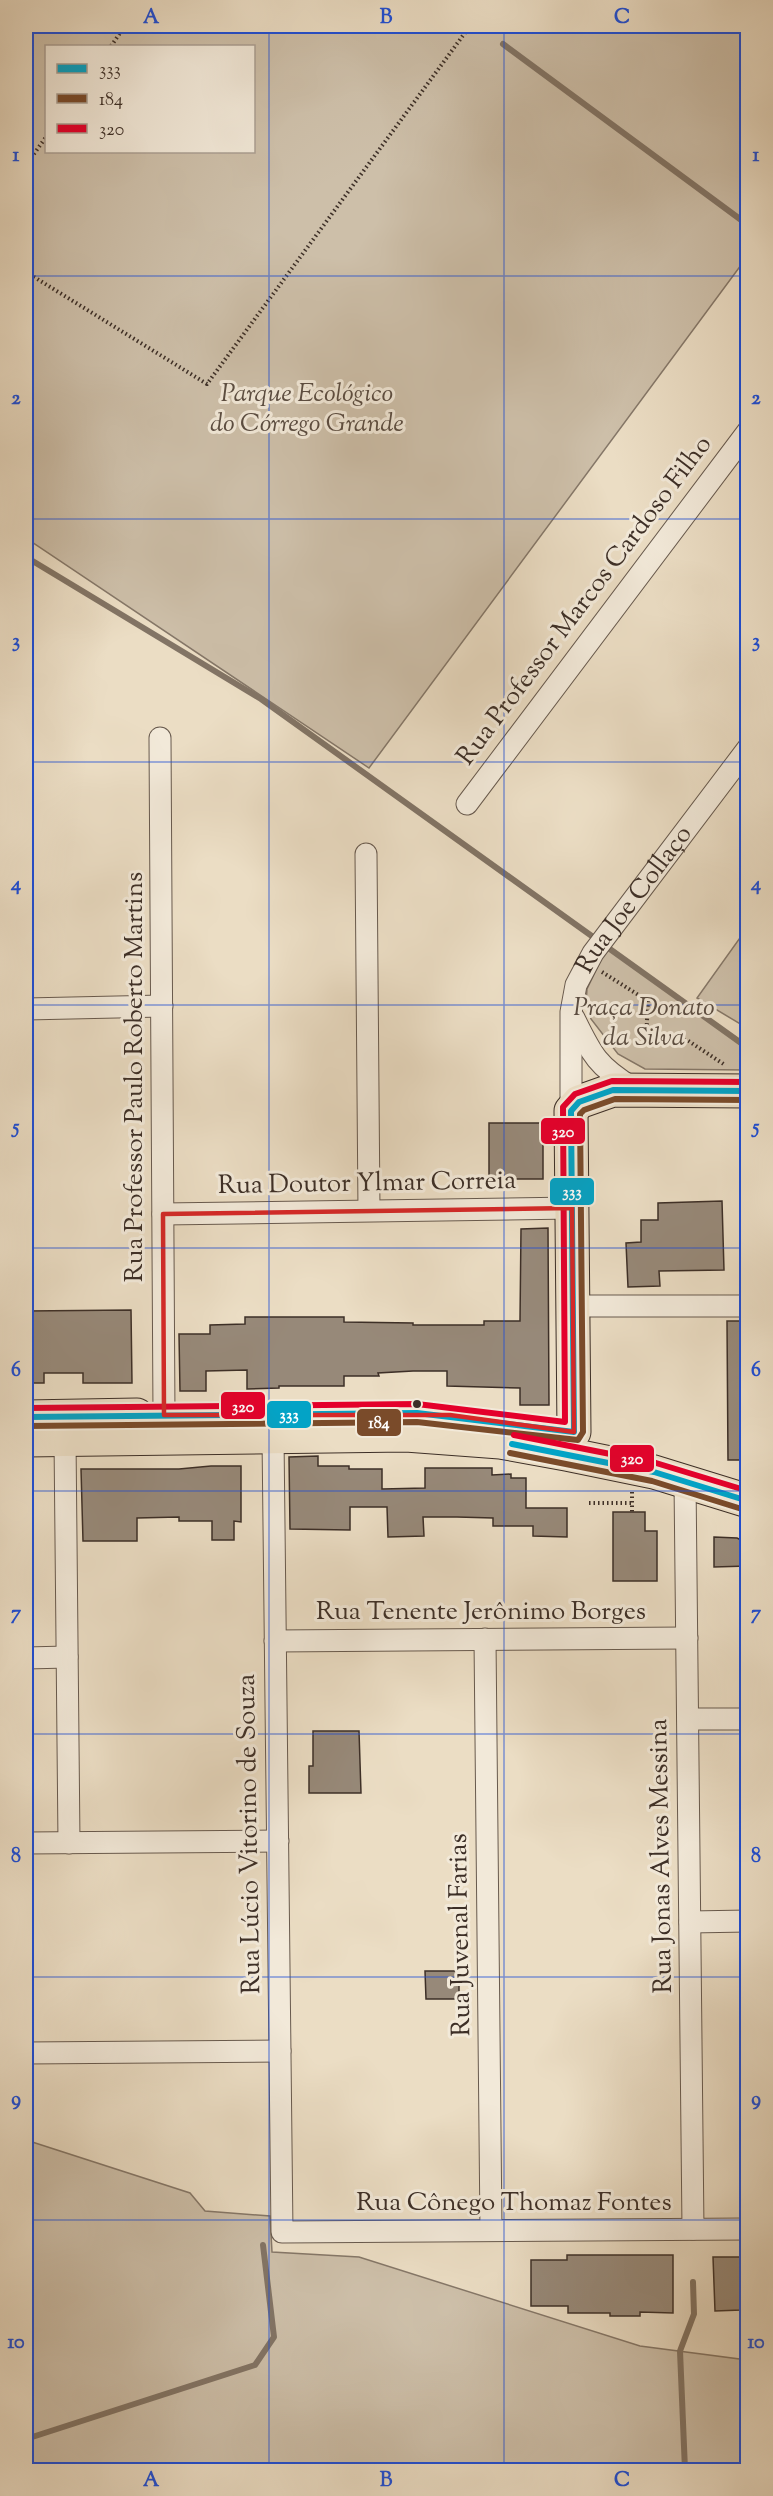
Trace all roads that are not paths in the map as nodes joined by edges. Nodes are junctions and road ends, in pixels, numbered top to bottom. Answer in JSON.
{"nodes":[{"id":1,"x":747,"y":431,"type":"edge"},
{"id":2,"x":160,"y":738,"type":"dead end"},
{"id":3,"x":747,"y":748,"type":"edge"},
{"id":4,"x":467,"y":804,"type":"dead end"},
{"id":5,"x":366,"y":854,"type":"dead end"},
{"id":6,"x":162,"y":1005,"type":"junction"},
{"id":7,"x":26,"y":1009,"type":"edge"},
{"id":8,"x":571,"y":1012,"type":"junction"},
{"id":9,"x":739,"y":1080,"type":"edge"},
{"id":10,"x":635,"y":1089,"type":"junction"},
{"id":11,"x":571,"y":1112,"type":"junction"},
{"id":12,"x":572,"y":1208,"type":"junction"},
{"id":13,"x":369,"y":1210,"type":"junction"},
{"id":14,"x":163,"y":1214,"type":"junction"},
{"id":15,"x":573,"y":1306,"type":"junction"},
{"id":16,"x":747,"y":1306,"type":"edge"},
{"id":17,"x":164,"y":1415,"type":"junction"},
{"id":18,"x":26,"y":1417,"type":"edge"},
{"id":19,"x":574,"y":1432,"type":"junction"},
{"id":20,"x":273,"y":1437,"type":"junction"},
{"id":21,"x":65,"y":1439,"type":"junction"},
{"id":22,"x":26,"y":1440,"type":"edge"},
{"id":23,"x":643,"y":1478,"type":"junction"},
{"id":24,"x":685,"y":1481,"type":"junction"},
{"id":25,"x":747,"y":1501,"type":"edge"},
{"id":26,"x":687,"y":1638,"type":"junction"},
{"id":27,"x":484,"y":1639,"type":"junction"},
{"id":28,"x":275,"y":1641,"type":"junction"},
{"id":29,"x":67,"y":1657,"type":"junction"},
{"id":30,"x":26,"y":1658,"type":"edge"},
{"id":31,"x":688,"y":1719,"type":"junction"},
{"id":32,"x":747,"y":1719,"type":"edge"},
{"id":33,"x":278,"y":1841,"type":"junction"},
{"id":34,"x":26,"y":1843,"type":"edge"},
{"id":35,"x":69,"y":1843,"type":"junction"},
{"id":36,"x":747,"y":1921,"type":"edge"},
{"id":37,"x":690,"y":1922,"type":"junction"},
{"id":38,"x":280,"y":2051,"type":"junction"},
{"id":39,"x":26,"y":2053,"type":"edge"},
{"id":40,"x":693,"y":2229,"type":"junction"},
{"id":41,"x":747,"y":2229,"type":"edge"},
{"id":42,"x":491,"y":2230,"type":"junction"},
{"id":43,"x":282,"y":2232,"type":"joint"}],
"edges":[{"from":1,"to":4,"type":"street","name":"Rua Professor Marcos Cardoso Filho"},
{"from":2,"to":6,"type":"street","name":"Rua Professor Paulo Roberto Martins"},
{"from":3,"to":8,"type":"street","name":"Rua Joe Collaço"},
{"from":5,"to":13,"type":"street"},
{"from":6,"to":7,"type":"street"},
{"from":6,"to":14,"type":"street","name":"Rua Professor Paulo Roberto Martins"},
{"from":8,"to":10,"type":"street"},
{"from":8,"to":11,"type":"street","name":"Rua Joe Collaço"},
{"from":9,"to":10,"type":"main road"},
{"from":10,"to":11,"type":"main road"},
{"from":11,"to":12,"type":"main road","name":"Rua Joe Collaço"},
{"from":12,"to":13,"type":"street","name":"Rua Doutor Ylmar Correia"},
{"from":12,"to":15,"type":"main road","name":"Rua Joe Collaço"},
{"from":13,"to":14,"type":"street","name":"Rua Doutor Ylmar Correia"},
{"from":14,"to":17,"type":"street","name":"Rua Professor Paulo Roberto Martins"},
{"from":15,"to":16,"type":"street"},
{"from":15,"to":19,"type":"main road","name":"Rua Joe Collaço"},
{"from":17,"to":18,"type":"main road"},
{"from":17,"to":19,"type":"main road"},
{"from":19,"to":23,"type":"main road"},
{"from":20,"to":21,"type":"main road"},
{"from":20,"to":23,"type":"main road"},
{"from":20,"to":28,"type":"street","name":"Rua Lúcio Vitorino de Souza"},
{"from":21,"to":22,"type":"main road"},
{"from":21,"to":29,"type":"street"},
{"from":23,"to":24,"type":"main road"},
{"from":24,"to":25,"type":"main road"},
{"from":24,"to":26,"type":"street","name":"Rua Jonas Alves Messina"},
{"from":26,"to":27,"type":"street","name":"Rua Tenente Jerônimo Borges"},
{"from":26,"to":31,"type":"street","name":"Rua Jonas Alves Messina"},
{"from":27,"to":28,"type":"street","name":"Rua Tenente Jerônimo Borges"},
{"from":27,"to":42,"type":"street","name":"Rua Juvenal Farias"},
{"from":28,"to":33,"type":"street","name":"Rua Lúcio Vitorino de Souza"},
{"from":29,"to":30,"type":"street"},
{"from":29,"to":35,"type":"street"},
{"from":31,"to":32,"type":"street"},
{"from":31,"to":37,"type":"street","name":"Rua Jonas Alves Messina"},
{"from":33,"to":35,"type":"street"},
{"from":33,"to":38,"type":"street","name":"Rua Lúcio Vitorino de Souza"},
{"from":34,"to":35,"type":"street"},
{"from":36,"to":37,"type":"street"},
{"from":37,"to":40,"type":"street","name":"Rua Jonas Alves Messina"},
{"from":38,"to":39,"type":"street"},
{"from":38,"to":43,"type":"street","name":"Rua Lúcio Vitorino de Souza"},
{"from":40,"to":41,"type":"street","name":"Rua Cônego Thomaz Fontes"},
{"from":40,"to":42,"type":"street","name":"Rua Cônego Thomaz Fontes"},
{"from":42,"to":43,"type":"street","name":"Rua Cônego Thomaz Fontes"}]}
